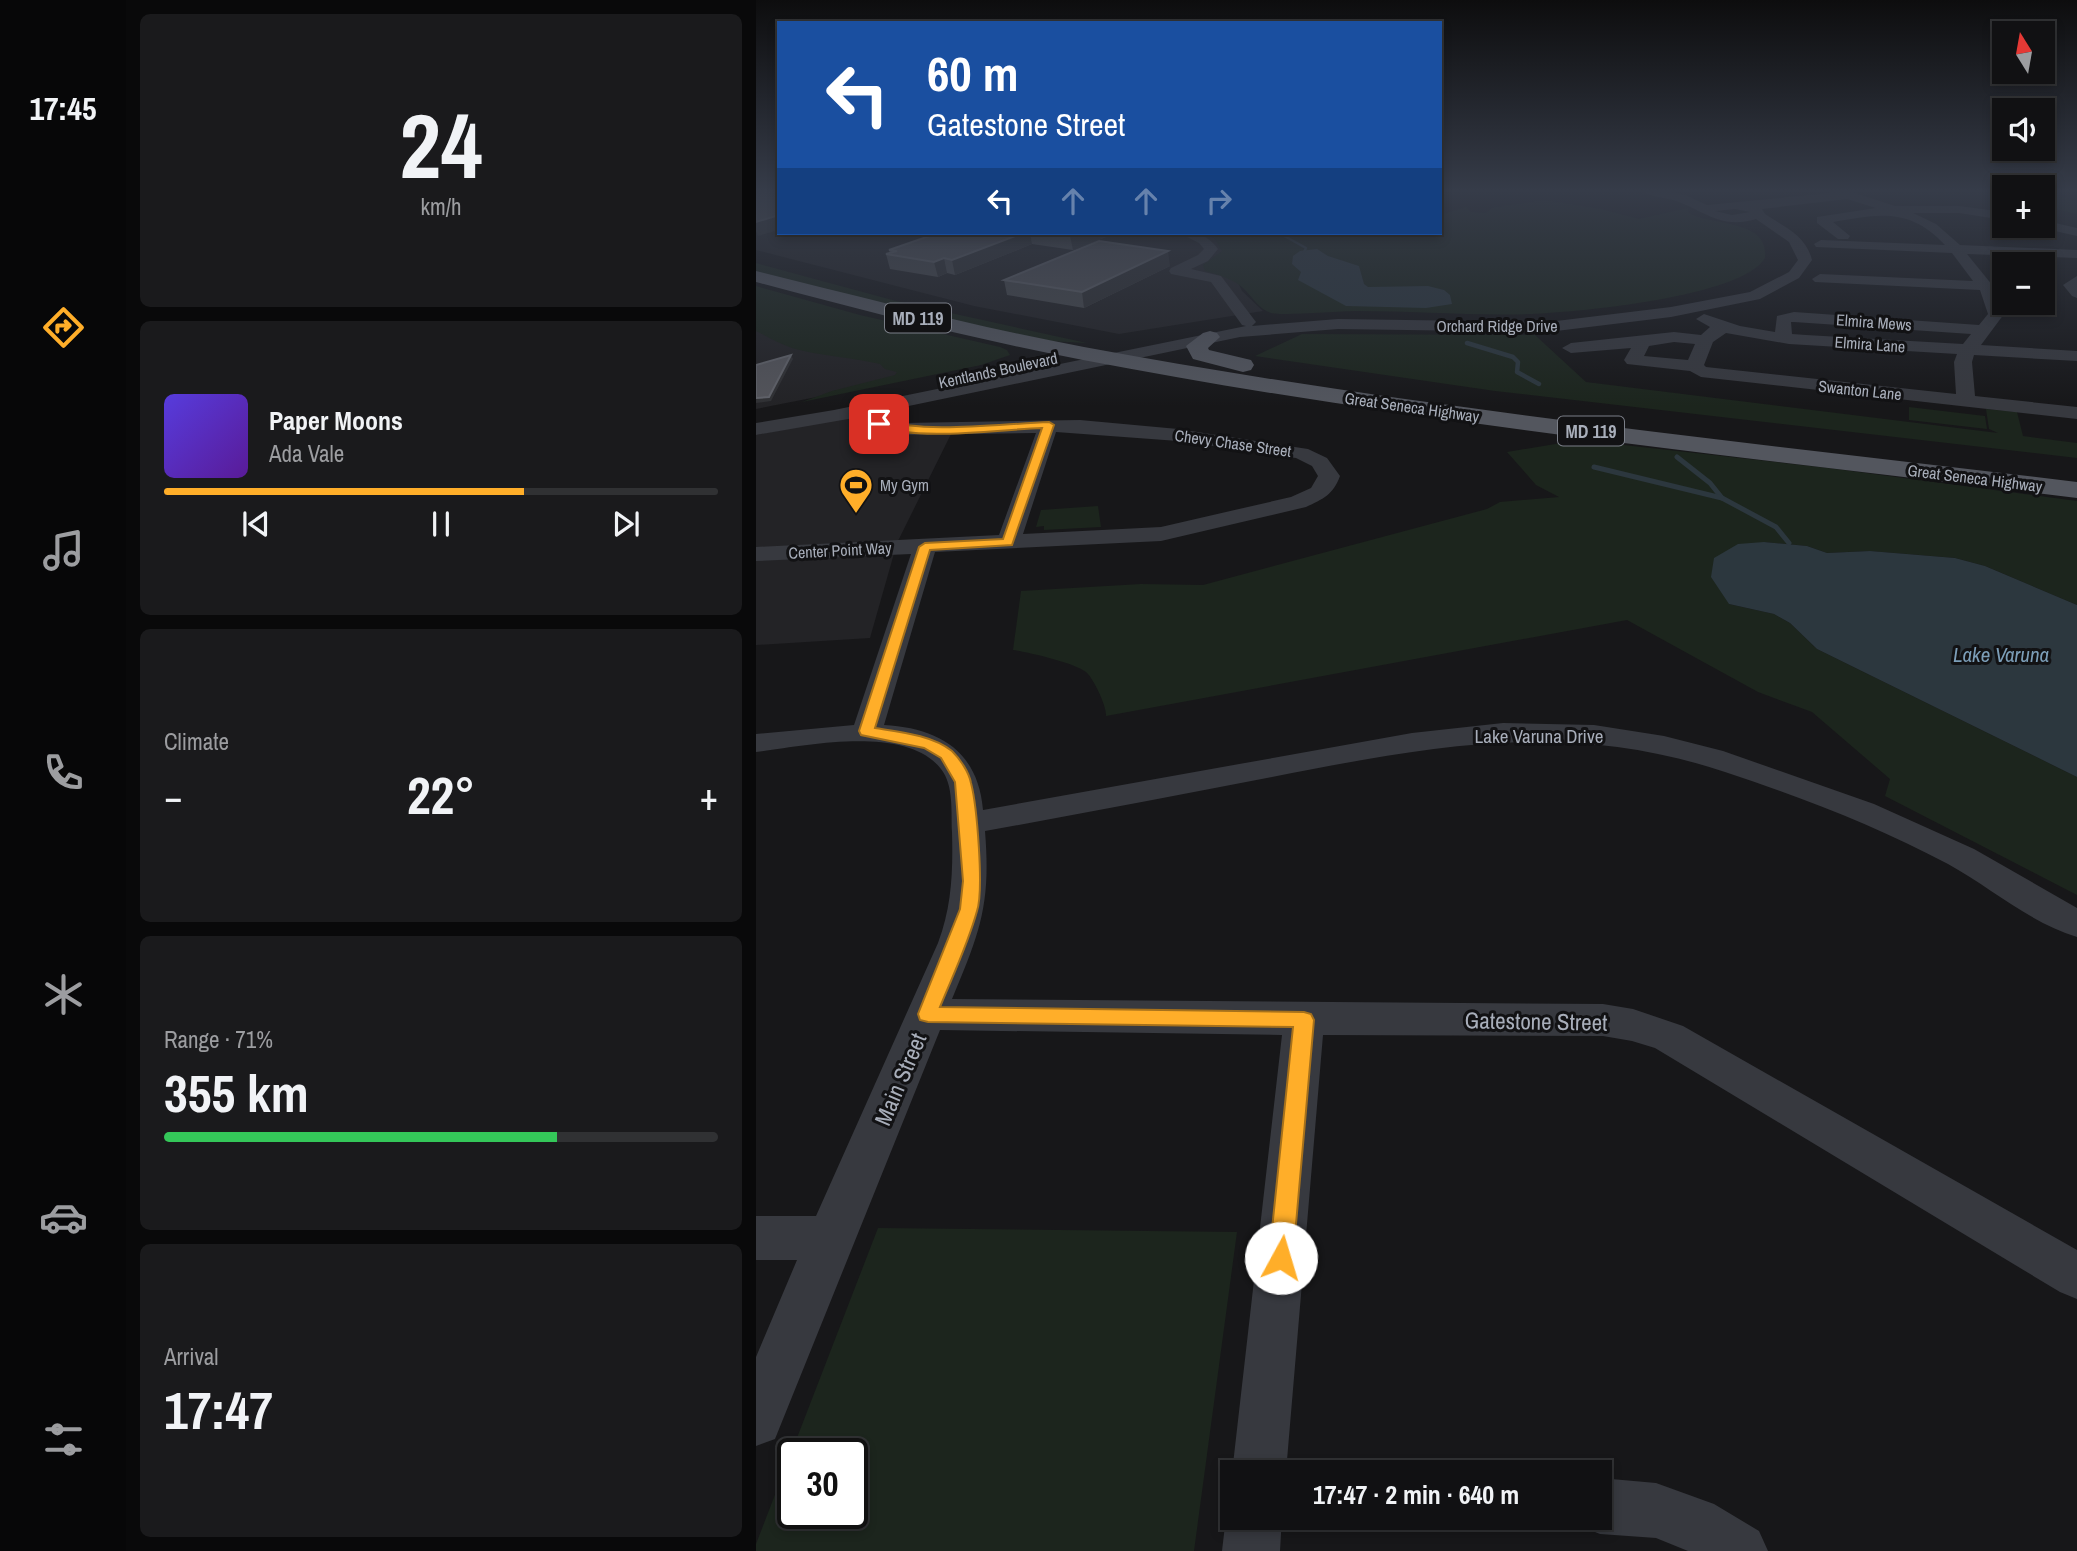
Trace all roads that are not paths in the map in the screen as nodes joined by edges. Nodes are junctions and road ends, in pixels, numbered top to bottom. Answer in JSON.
{"nodes":[{"id":1,"x":761,"y":261,"type":"edge"},
{"id":2,"x":1196,"y":261,"type":"edge"},
{"id":3,"x":1809,"y":261,"type":"edge"},
{"id":4,"x":1961,"y":261,"type":"edge"},
{"id":5,"x":756,"y":276,"type":"edge"},
{"id":6,"x":1760,"y":276,"type":"dead end"},
{"id":7,"x":1820,"y":279,"type":"dead end"},
{"id":8,"x":2077,"y":281,"type":"edge"},
{"id":9,"x":1985,"y":286,"type":"junction"},
{"id":10,"x":2077,"y":293,"type":"edge"},
{"id":11,"x":1676,"y":306,"type":"junction"},
{"id":12,"x":1248,"y":322,"type":"junction"},
{"id":13,"x":1722,"y":328,"type":"junction"},
{"id":14,"x":1985,"y":330,"type":"junction"},
{"id":15,"x":1210,"y":337,"type":"junction"},
{"id":16,"x":1784,"y":338,"type":"junction"},
{"id":17,"x":1704,"y":340,"type":"junction"},
{"id":18,"x":1643,"y":342,"type":"junction"},
{"id":19,"x":1571,"y":348,"type":"dead end"},
{"id":20,"x":1145,"y":350,"type":"junction"},
{"id":21,"x":1112,"y":351,"type":"junction"},
{"id":22,"x":1082,"y":352,"type":"junction"},
{"id":23,"x":1966,"y":352,"type":"junction"},
{"id":24,"x":2077,"y":356,"type":"edge"},
{"id":25,"x":1695,"y":366,"type":"junction"},
{"id":26,"x":1269,"y":370,"type":"junction"},
{"id":27,"x":1966,"y":402,"type":"junction"},
{"id":28,"x":872,"y":413,"type":"junction"},
{"id":29,"x":2077,"y":413,"type":"edge"},
{"id":30,"x":756,"y":419,"type":"edge"},
{"id":31,"x":1049,"y":425,"type":"junction"},
{"id":32,"x":756,"y":429,"type":"edge"},
{"id":33,"x":2077,"y":470,"type":"edge"},
{"id":34,"x":2077,"y":490,"type":"edge"},
{"id":35,"x":1008,"y":542,"type":"junction"},
{"id":36,"x":925,"y":547,"type":"junction"},
{"id":37,"x":756,"y":554,"type":"edge"},
{"id":38,"x":867,"y":731,"type":"junction"},
{"id":39,"x":756,"y":743,"type":"edge"},
{"id":40,"x":968,"y":823,"type":"junction"},
{"id":41,"x":2077,"y":924,"type":"edge"},
{"id":42,"x":928,"y":1014,"type":"junction"},
{"id":43,"x":1304,"y":1020,"type":"junction"},
{"id":44,"x":756,"y":1238,"type":"edge"},
{"id":45,"x":830,"y":1238,"type":"junction"},
{"id":46,"x":2077,"y":1276,"type":"edge"},
{"id":47,"x":756,"y":1420,"type":"edge"},
{"id":48,"x":1260,"y":1460,"type":"edge"},
{"id":49,"x":1612,"y":1507,"type":"edge"},
{"id":50,"x":1253,"y":1530,"type":"edge"},
{"id":51,"x":1251,"y":1551,"type":"edge"},
{"id":52,"x":1740,"y":1551,"type":"edge"}],
"edges":[{"from":1,"to":21,"type":"main road","name":"Great Seneca Highway","number":"MD 119"},
{"from":2,"to":12,"type":"street"},
{"from":3,"to":11,"type":"street","name":"Orchard Ridge Drive"},
{"from":4,"to":9,"type":"street"},
{"from":5,"to":22,"type":"main road","name":"Great Seneca Highway","number":"MD 119"},
{"from":6,"to":11,"type":"street","name":"Orchard Ridge Drive"},
{"from":7,"to":9,"type":"street"},
{"from":8,"to":10,"type":"street"},
{"from":9,"to":14,"type":"street"},
{"from":11,"to":12,"type":"street","name":"Orchard Ridge Drive"},
{"from":11,"to":13,"type":"street","name":"Elmira Lane"},
{"from":11,"to":15,"type":"street","name":"Orchard Ridge Drive"},
{"from":12,"to":21,"type":"street","name":"Orchard Ridge Drive"},
{"from":13,"to":16,"type":"street","name":"Elmira Lane"},
{"from":13,"to":17,"type":"street"},
{"from":14,"to":16,"type":"street","name":"Elmira Mews"},
{"from":14,"to":23,"type":"street"},
{"from":15,"to":20,"type":"street","name":"Orchard Ridge Drive"},
{"from":15,"to":26,"type":"main road"},
{"from":16,"to":23,"type":"street","name":"Elmira Lane"},
{"from":17,"to":18,"type":"street"},
{"from":17,"to":25,"type":"street"},
{"from":18,"to":19,"type":"street"},
{"from":18,"to":25,"type":"street","name":"Swanton Lane"},
{"from":20,"to":21,"type":"main road","name":"Great Seneca Highway","number":"MD 119"},
{"from":20,"to":26,"type":"main road","name":"Great Seneca Highway","number":"MD 119"},
{"from":21,"to":22,"type":"main road","name":"Great Seneca Highway","number":"MD 119"},
{"from":21,"to":28,"type":"street","name":"Kentlands Boulevard"},
{"from":21,"to":34,"type":"main road","name":"Great Seneca Highway","number":"MD 119"},
{"from":22,"to":30,"type":"street","name":"Kentlands Boulevard"},
{"from":23,"to":24,"type":"street","name":"Elmira Lane"},
{"from":23,"to":27,"type":"street"},
{"from":25,"to":27,"type":"street","name":"Swanton Lane"},
{"from":26,"to":33,"type":"main road","name":"Great Seneca Highway","number":"MD 119"},
{"from":27,"to":29,"type":"street","name":"Swanton Lane"},
{"from":28,"to":31,"type":"street","name":"Chevy Chase Street"},
{"from":28,"to":32,"type":"street","name":"Kentlands Boulevard"},
{"from":31,"to":35,"type":"street"},
{"from":31,"to":35,"type":"street","name":"Chevy Chase Street"},
{"from":35,"to":36,"type":"street","name":"Chevy Chase Street"},
{"from":36,"to":37,"type":"street","name":"Center Point Way"},
{"from":36,"to":38,"type":"street"},
{"from":38,"to":39,"type":"street","name":"Main Street"},
{"from":38,"to":40,"type":"street","name":"Main Street"},
{"from":40,"to":41,"type":"street","name":"Lake Varuna Drive"},
{"from":40,"to":42,"type":"street","name":"Main Street"},
{"from":42,"to":43,"type":"street","name":"Gatestone Street"},
{"from":42,"to":45,"type":"street","name":"Main Street"},
{"from":43,"to":46,"type":"street","name":"Gatestone Street"},
{"from":43,"to":48,"type":"street"},
{"from":44,"to":45,"type":"street"},
{"from":45,"to":47,"type":"street","name":"Main Street"},
{"from":49,"to":52,"type":"street"},
{"from":50,"to":51,"type":"street"}]}
